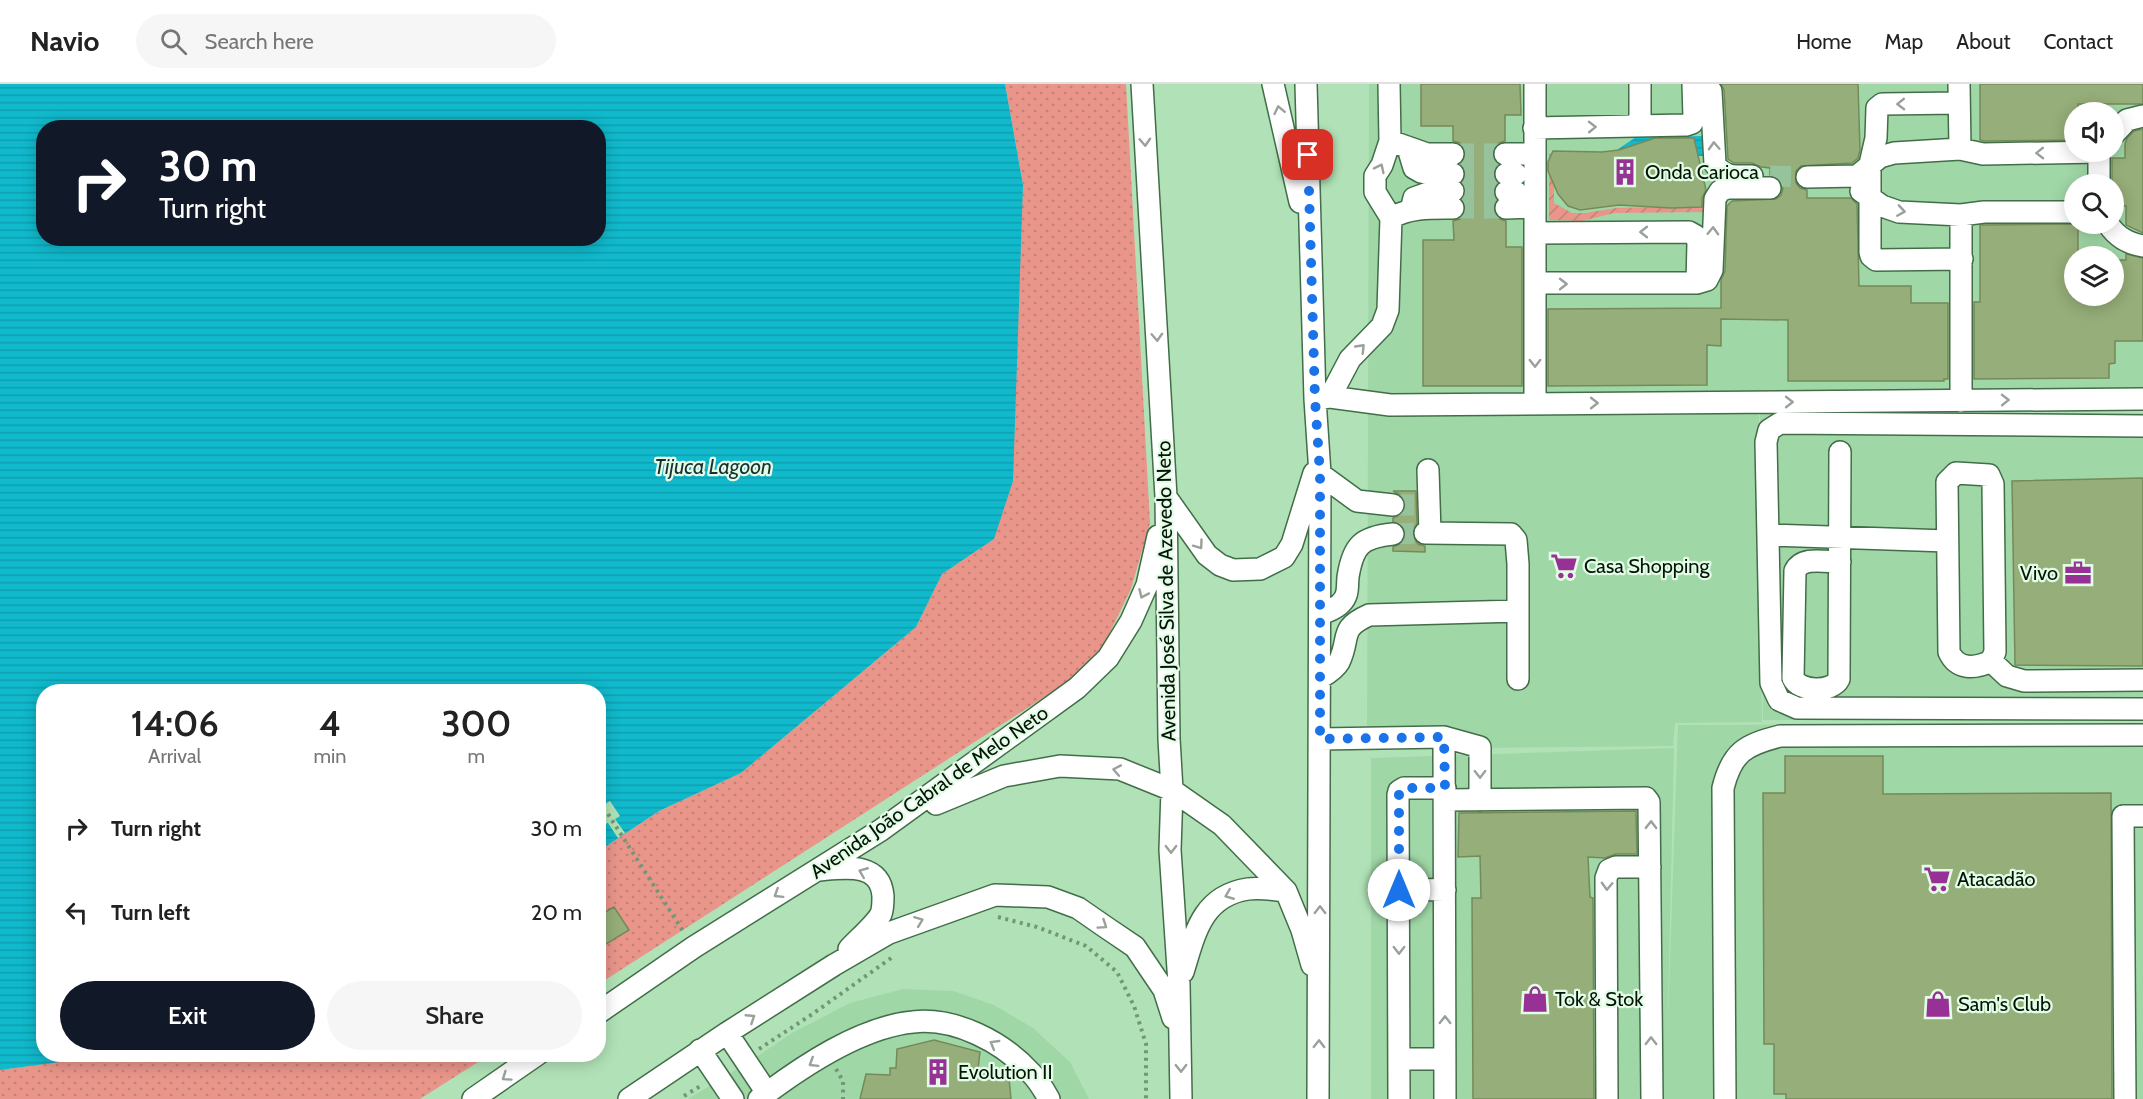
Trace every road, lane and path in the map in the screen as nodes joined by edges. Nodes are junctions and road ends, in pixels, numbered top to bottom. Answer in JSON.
{"nodes":[{"id":1,"x":1142,"y":84,"type":"edge"},
{"id":2,"x":1273,"y":84,"type":"edge"},
{"id":3,"x":1306,"y":84,"type":"edge"},
{"id":4,"x":1389,"y":84,"type":"edge"},
{"id":5,"x":1535,"y":84,"type":"edge"},
{"id":6,"x":1640,"y":84,"type":"edge"},
{"id":7,"x":1693,"y":84,"type":"edge"},
{"id":8,"x":1703,"y":84,"type":"edge"},
{"id":9,"x":1959,"y":94,"type":"edge"},
{"id":10,"x":2143,"y":116,"type":"edge"},
{"id":11,"x":2124,"y":123,"type":"edge"},
{"id":12,"x":1640,"y":126,"type":"junction"},
{"id":13,"x":1534,"y":128,"type":"junction"},
{"id":14,"x":1399,"y":145,"type":"junction"},
{"id":15,"x":1960,"y":149,"type":"junction"},
{"id":16,"x":2064,"y":153,"type":"edge"},
{"id":17,"x":1535,"y":154,"type":"junction"},
{"id":18,"x":1870,"y":164,"type":"junction"},
{"id":19,"x":1869,"y":196,"type":"junction"},
{"id":20,"x":1535,"y":207,"type":"junction"},
{"id":21,"x":2064,"y":212,"type":"edge"},
{"id":22,"x":1401,"y":214,"type":"junction"},
{"id":23,"x":1961,"y":215,"type":"junction"},
{"id":24,"x":1536,"y":233,"type":"junction"},
{"id":25,"x":2116,"y":234,"type":"edge"},
{"id":26,"x":2143,"y":246,"type":"edge"},
{"id":27,"x":1310,"y":249,"type":"junction"},
{"id":28,"x":1962,"y":259,"type":"junction"},
{"id":29,"x":1535,"y":283,"type":"junction"},
{"id":30,"x":1697,"y":283,"type":"junction"},
{"id":31,"x":1322,"y":398,"type":"junction"},
{"id":32,"x":2143,"y":399,"type":"edge"},
{"id":33,"x":1960,"y":401,"type":"junction"},
{"id":34,"x":1535,"y":403,"type":"junction"},
{"id":35,"x":2143,"y":426,"type":"edge"},
{"id":36,"x":1840,"y":452,"type":"dead end"},
{"id":37,"x":1319,"y":467,"type":"junction"},
{"id":38,"x":1428,"y":470,"type":"dead end"},
{"id":39,"x":1166,"y":497,"type":"junction"},
{"id":40,"x":1393,"y":505,"type":"tunnel mouth"},
{"id":41,"x":1393,"y":534,"type":"tunnel mouth"},
{"id":42,"x":1768,"y":535,"type":"junction"},
{"id":43,"x":1841,"y":537,"type":"junction"},
{"id":44,"x":1947,"y":541,"type":"junction"},
{"id":45,"x":1840,"y":562,"type":"junction"},
{"id":46,"x":1518,"y":611,"type":"junction"},
{"id":47,"x":1320,"y":614,"type":"junction"},
{"id":48,"x":1991,"y":661,"type":"junction"},
{"id":49,"x":1320,"y":678,"type":"junction"},
{"id":50,"x":1518,"y":679,"type":"dead end"},
{"id":51,"x":2143,"y":680,"type":"edge"},
{"id":52,"x":2143,"y":709,"type":"edge"},
{"id":53,"x":2143,"y":735,"type":"edge"},
{"id":54,"x":1444,"y":737,"type":"junction"},
{"id":55,"x":1320,"y":739,"type":"junction"},
{"id":56,"x":1172,"y":790,"type":"junction"},
{"id":57,"x":1445,"y":794,"type":"junction"},
{"id":58,"x":1480,"y":800,"type":"junction"},
{"id":59,"x":608,"y":814,"type":"dead end"},
{"id":60,"x":2143,"y":816,"type":"edge"},
{"id":61,"x":881,"y":830,"type":"junction"},
{"id":62,"x":1650,"y":867,"type":"junction"},
{"id":63,"x":818,"y":870,"type":"junction"},
{"id":64,"x":1399,"y":890,"type":"junction"},
{"id":65,"x":1445,"y":890,"type":"junction"},
{"id":66,"x":1286,"y":891,"type":"junction"},
{"id":67,"x":989,"y":915,"type":"dead end"},
{"id":68,"x":694,"y":947,"type":"junction"},
{"id":69,"x":899,"y":953,"type":"dead end"},
{"id":70,"x":834,"y":965,"type":"junction"},
{"id":71,"x":1179,"y":984,"type":"junction"},
{"id":72,"x":1320,"y":989,"type":"junction"},
{"id":73,"x":606,"y":1008,"type":"edge"},
{"id":74,"x":727,"y":1033,"type":"junction"},
{"id":75,"x":1180,"y":1038,"type":"junction"},
{"id":76,"x":700,"y":1050,"type":"junction"},
{"id":77,"x":827,"y":1054,"type":"junction"},
{"id":78,"x":744,"y":1059,"type":"junction"},
{"id":79,"x":1399,"y":1059,"type":"junction"},
{"id":80,"x":1445,"y":1059,"type":"junction"},
{"id":81,"x":526,"y":1062,"type":"edge"},
{"id":82,"x":717,"y":1076,"type":"junction"},
{"id":83,"x":684,"y":1096,"type":"dead end"},
{"id":84,"x":763,"y":1096,"type":"edge"},
{"id":85,"x":473,"y":1099,"type":"edge"},
{"id":86,"x":629,"y":1099,"type":"edge"},
{"id":87,"x":733,"y":1099,"type":"edge"},
{"id":88,"x":843,"y":1099,"type":"edge"},
{"id":89,"x":1049,"y":1099,"type":"edge"},
{"id":90,"x":1146,"y":1099,"type":"edge"},
{"id":91,"x":1181,"y":1099,"type":"edge"},
{"id":92,"x":1318,"y":1099,"type":"edge"},
{"id":93,"x":1399,"y":1099,"type":"edge"},
{"id":94,"x":1445,"y":1099,"type":"edge"},
{"id":95,"x":1607,"y":1099,"type":"edge"},
{"id":96,"x":1652,"y":1099,"type":"edge"},
{"id":97,"x":1725,"y":1099,"type":"edge"},
{"id":98,"x":2125,"y":1099,"type":"edge"}],
"edges":[{"from":1,"to":39,"type":"street","name":"Avenida José Silva de Azevedo Neto","one_way":true},
{"from":27,"to":2,"type":"street","one_way":true},
{"from":3,"to":27,"type":"street"},
{"from":4,"to":14,"type":"street"},
{"from":5,"to":13,"type":"street"},
{"from":6,"to":12,"type":"street"},
{"from":7,"to":12,"type":"street"},
{"from":30,"to":8,"type":"street","one_way":true},
{"from":9,"to":15,"type":"street"},
{"from":9,"to":18,"type":"street","one_way":true},
{"from":10,"to":11,"type":"street"},
{"from":13,"to":12,"type":"street","one_way":true},
{"from":13,"to":17,"type":"street"},
{"from":22,"to":14,"type":"street","one_way":true},
{"from":14,"to":22,"type":"street"},
{"from":16,"to":15,"type":"street","one_way":true},
{"from":15,"to":18,"type":"street"},
{"from":17,"to":20,"type":"street"},
{"from":17,"to":20,"type":"street"},
{"from":18,"to":19,"type":"street"},
{"from":18,"to":19,"type":"street"},
{"from":19,"to":23,"type":"street","one_way":true},
{"from":19,"to":28,"type":"street"},
{"from":20,"to":24,"type":"street"},
{"from":21,"to":23,"type":"street"},
{"from":31,"to":22,"type":"street","one_way":true},
{"from":23,"to":28,"type":"street"},
{"from":24,"to":29,"type":"street"},
{"from":30,"to":24,"type":"street","one_way":true},
{"from":25,"to":26,"type":"street"},
{"from":27,"to":31,"type":"street"},
{"from":28,"to":33,"type":"street"},
{"from":29,"to":30,"type":"street","one_way":true},
{"from":29,"to":34,"type":"street","one_way":true},
{"from":31,"to":34,"type":"street"},
{"from":31,"to":37,"type":"street"},
{"from":33,"to":32,"type":"street","one_way":true},
{"from":34,"to":33,"type":"street","one_way":true},
{"from":35,"to":42,"type":"street"},
{"from":36,"to":43,"type":"street"},
{"from":39,"to":37,"type":"street","one_way":true},
{"from":37,"to":40,"type":"street"},
{"from":37,"to":47,"type":"street"},
{"from":38,"to":46,"type":"street"},
{"from":39,"to":56,"type":"street","name":"Avenida José Silva de Azevedo Neto"},
{"from":39,"to":61,"type":"street","name":"Avenida João Cabral de Melo Neto","one_way":true},
{"from":41,"to":47,"type":"street"},
{"from":42,"to":43,"type":"street"},
{"from":42,"to":52,"type":"street"},
{"from":43,"to":44,"type":"street"},
{"from":43,"to":45,"type":"street"},
{"from":44,"to":48,"type":"street"},
{"from":44,"to":48,"type":"street"},
{"from":45,"to":45,"type":"street"},
{"from":46,"to":49,"type":"street"},
{"from":46,"to":50,"type":"street"},
{"from":47,"to":49,"type":"street"},
{"from":48,"to":51,"type":"street"},
{"from":49,"to":55,"type":"street"},
{"from":53,"to":97,"type":"street"},
{"from":54,"to":55,"type":"street"},
{"from":54,"to":57,"type":"street"},
{"from":54,"to":58,"type":"street","one_way":true},
{"from":72,"to":55,"type":"street","one_way":true},
{"from":56,"to":61,"type":"street","one_way":true},
{"from":56,"to":66,"type":"street"},
{"from":56,"to":71,"type":"street","name":"Avenida José Silva de Azevedo Neto","one_way":true},
{"from":57,"to":58,"type":"street"},
{"from":57,"to":64,"type":"street"},
{"from":57,"to":65,"type":"street"},
{"from":62,"to":58,"type":"street","one_way":true},
{"from":59,"to":68,"type":"path"},
{"from":60,"to":98,"type":"street"},
{"from":61,"to":63,"type":"street","name":"Avenida João Cabral de Melo Neto"},
{"from":62,"to":95,"type":"street","one_way":true},
{"from":96,"to":62,"type":"street","one_way":true},
{"from":63,"to":68,"type":"street","name":"Avenida João Cabral de Melo Neto","one_way":true},
{"from":70,"to":63,"type":"street","one_way":true},
{"from":64,"to":65,"type":"street"},
{"from":64,"to":79,"type":"street","one_way":true},
{"from":80,"to":65,"type":"street","one_way":true},
{"from":66,"to":71,"type":"street","one_way":true},
{"from":66,"to":72,"type":"street"},
{"from":67,"to":90,"type":"path"},
{"from":68,"to":73,"type":"street","name":"Avenida João Cabral de Melo Neto"},
{"from":69,"to":78,"type":"path"},
{"from":74,"to":70,"type":"street","one_way":true},
{"from":70,"to":75,"type":"street","one_way":true},
{"from":71,"to":75,"type":"street","name":"Avenida José Silva de Azevedo Neto"},
{"from":92,"to":72,"type":"street","one_way":true},
{"from":74,"to":76,"type":"street"},
{"from":74,"to":78,"type":"street"},
{"from":75,"to":91,"type":"street","name":"Avenida José Silva de Azevedo Neto","one_way":true},
{"from":76,"to":82,"type":"street"},
{"from":76,"to":86,"type":"street"},
{"from":77,"to":84,"type":"street","one_way":true},
{"from":77,"to":88,"type":"path"},
{"from":89,"to":77,"type":"street","one_way":true},
{"from":78,"to":84,"type":"street"},
{"from":79,"to":80,"type":"street"},
{"from":79,"to":93,"type":"street"},
{"from":80,"to":94,"type":"street"},
{"from":81,"to":85,"type":"street","one_way":true},
{"from":82,"to":83,"type":"path"},
{"from":82,"to":87,"type":"street"}]}
